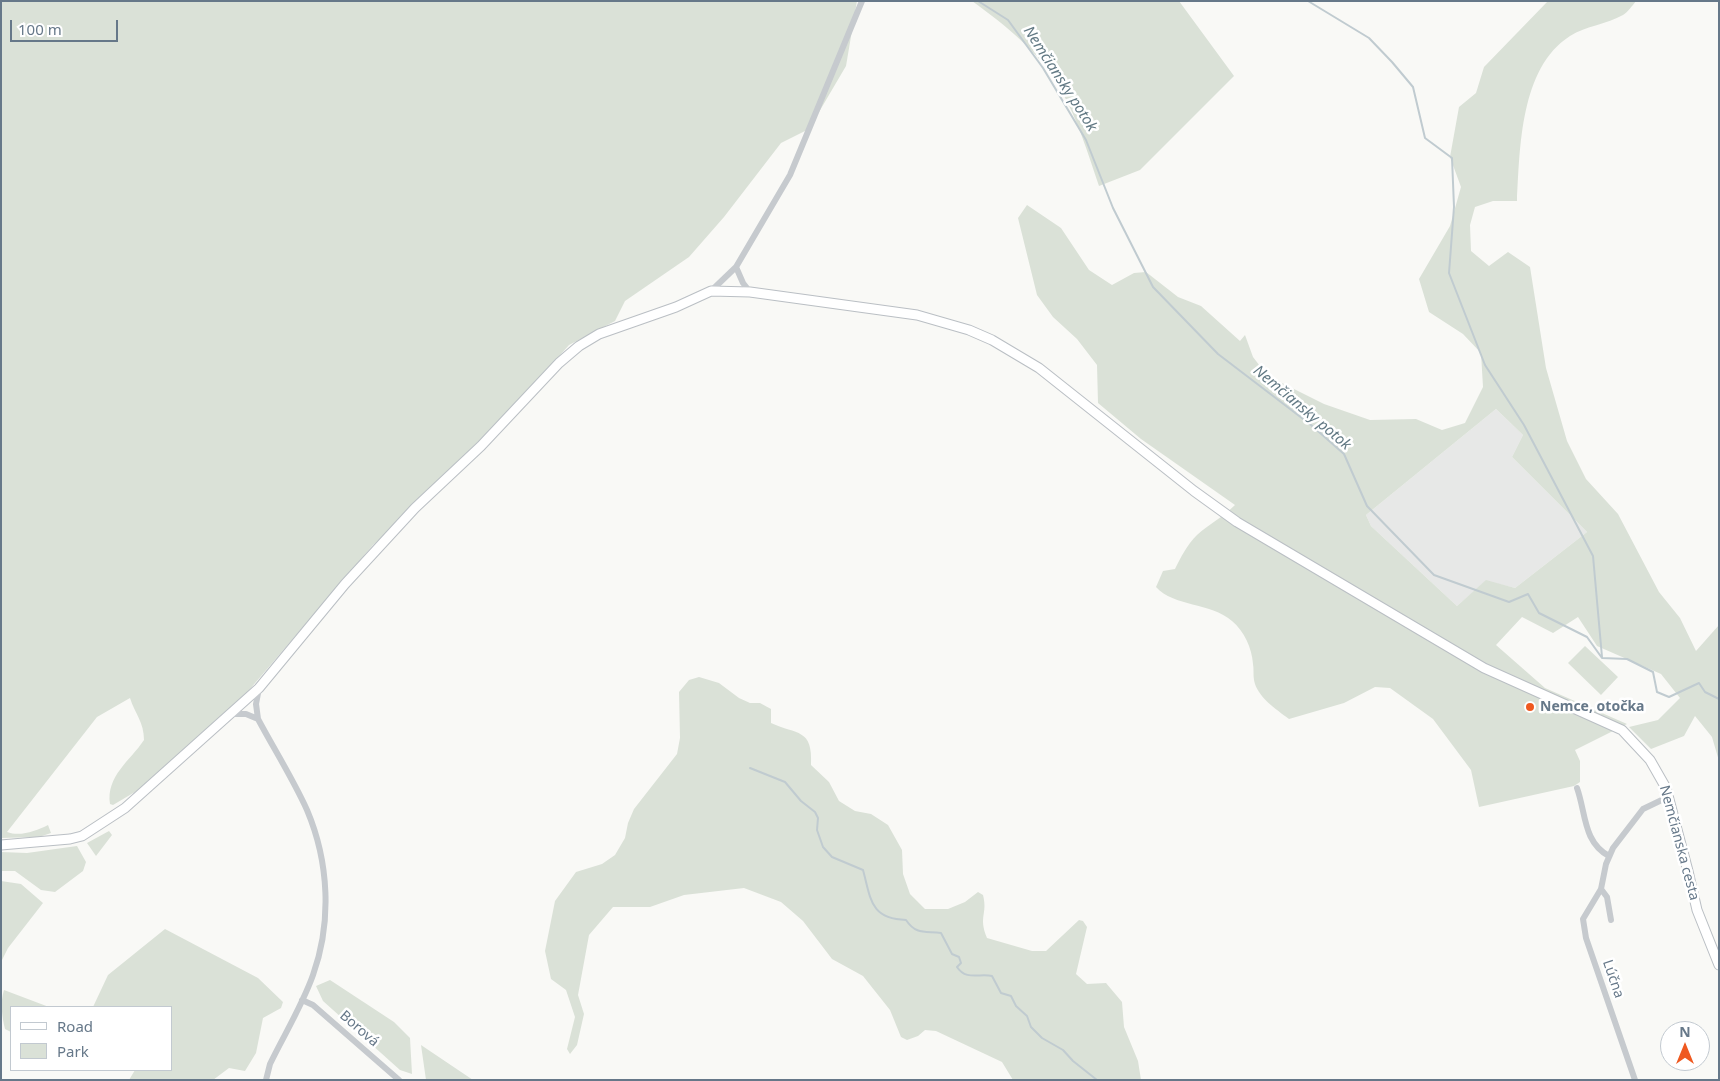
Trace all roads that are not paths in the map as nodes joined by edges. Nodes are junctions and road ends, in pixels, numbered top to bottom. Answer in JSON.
{"nodes":[{"id":1,"x":862,"y":1,"type":"edge"},
{"id":2,"x":736,"y":267,"type":"junction"},
{"id":3,"x":711,"y":291,"type":"junction"},
{"id":4,"x":750,"y":292,"type":"junction"},
{"id":5,"x":259,"y":688,"type":"junction"},
{"id":6,"x":231,"y":714,"type":"junction"},
{"id":7,"x":258,"y":719,"type":"junction"},
{"id":8,"x":1577,"y":788,"type":"dead end"},
{"id":9,"x":1668,"y":798,"type":"junction"},
{"id":10,"x":1,"y":845,"type":"edge"},
{"id":11,"x":1609,"y":856,"type":"junction"},
{"id":12,"x":1601,"y":889,"type":"junction"},
{"id":13,"x":1611,"y":920,"type":"dead end"},
{"id":14,"x":1719,"y":966,"type":"edge"},
{"id":15,"x":302,"y":1000,"type":"junction"},
{"id":16,"x":266,"y":1080,"type":"edge"},
{"id":17,"x":398,"y":1080,"type":"edge"},
{"id":18,"x":1635,"y":1080,"type":"edge"}],
"edges":[{"from":1,"to":2,"type":"street"},
{"from":2,"to":3,"type":"street"},
{"from":2,"to":4,"type":"street"},
{"from":3,"to":4,"type":"street"},
{"from":3,"to":5,"type":"street"},
{"from":4,"to":9,"type":"street","name":"Nemčianska cesta"},
{"from":5,"to":6,"type":"street"},
{"from":5,"to":7,"type":"street"},
{"from":6,"to":7,"type":"street"},
{"from":6,"to":10,"type":"street"},
{"from":7,"to":15,"type":"street"},
{"from":8,"to":11,"type":"street"},
{"from":9,"to":11,"type":"street","name":"Lúčna"},
{"from":9,"to":14,"type":"street","name":"Nemčianska cesta"},
{"from":11,"to":12,"type":"street","name":"Lúčna"},
{"from":12,"to":13,"type":"street"},
{"from":12,"to":18,"type":"street","name":"Lúčna"},
{"from":15,"to":16,"type":"street"},
{"from":15,"to":17,"type":"street","name":"Borová"}]}
